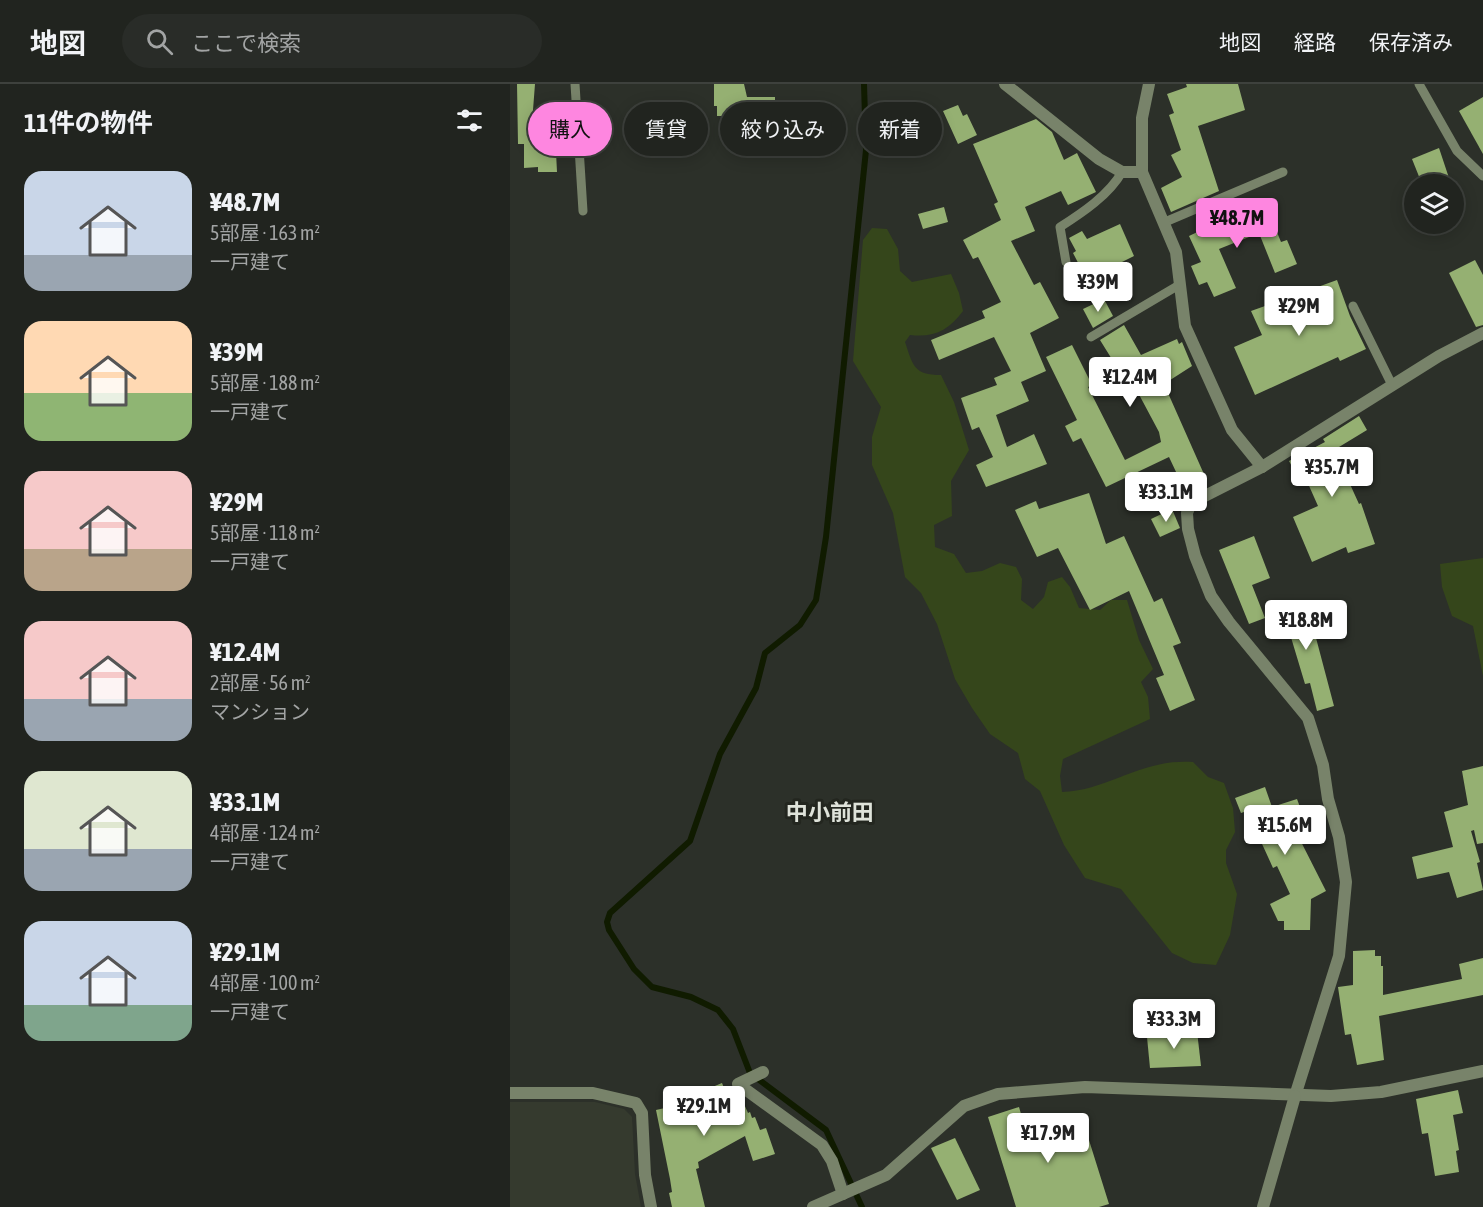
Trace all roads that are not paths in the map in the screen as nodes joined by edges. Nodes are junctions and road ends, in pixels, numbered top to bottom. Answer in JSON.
{"nodes":[{"id":1,"x":575,"y":84,"type":"edge"},
{"id":2,"x":1005,"y":84,"type":"edge"},
{"id":3,"x":1149,"y":84,"type":"edge"},
{"id":4,"x":1419,"y":84,"type":"edge"},
{"id":5,"x":1122,"y":172,"type":"junction"},
{"id":6,"x":1142,"y":172,"type":"junction"},
{"id":7,"x":1283,"y":172,"type":"dead end"},
{"id":8,"x":1483,"y":176,"type":"edge"},
{"id":9,"x":583,"y":212,"type":"dead end"},
{"id":10,"x":1165,"y":222,"type":"junction"},
{"id":11,"x":1066,"y":262,"type":"dead end"},
{"id":12,"x":1179,"y":285,"type":"junction"},
{"id":13,"x":1353,"y":306,"type":"dead end"},
{"id":14,"x":1483,"y":333,"type":"edge"},
{"id":15,"x":1091,"y":338,"type":"dead end"},
{"id":16,"x":1392,"y":385,"type":"junction"},
{"id":17,"x":1262,"y":467,"type":"junction"},
{"id":18,"x":1483,"y":1071,"type":"edge"},
{"id":19,"x":763,"y":1072,"type":"dead end"},
{"id":20,"x":510,"y":1093,"type":"edge"},
{"id":21,"x":1294,"y":1095,"type":"junction"},
{"id":22,"x":843,"y":1194,"type":"junction"},
{"id":23,"x":651,"y":1207,"type":"edge"},
{"id":24,"x":813,"y":1207,"type":"edge"},
{"id":25,"x":1263,"y":1207,"type":"edge"}],
"edges":[{"from":1,"to":9,"type":"lane"},
{"from":2,"to":5,"type":"street"},
{"from":3,"to":6,"type":"street"},
{"from":4,"to":8,"type":"lane"},
{"from":5,"to":6,"type":"street"},
{"from":5,"to":11,"type":"lane"},
{"from":6,"to":10,"type":"street"},
{"from":7,"to":10,"type":"lane"},
{"from":10,"to":12,"type":"street"},
{"from":12,"to":15,"type":"lane"},
{"from":12,"to":17,"type":"street"},
{"from":13,"to":16,"type":"lane"},
{"from":14,"to":16,"type":"street"},
{"from":16,"to":17,"type":"street"},
{"from":17,"to":21,"type":"street"},
{"from":18,"to":21,"type":"street"},
{"from":19,"to":22,"type":"street"},
{"from":20,"to":23,"type":"street"},
{"from":21,"to":22,"type":"street"},
{"from":21,"to":25,"type":"street"},
{"from":22,"to":24,"type":"street"}]}
